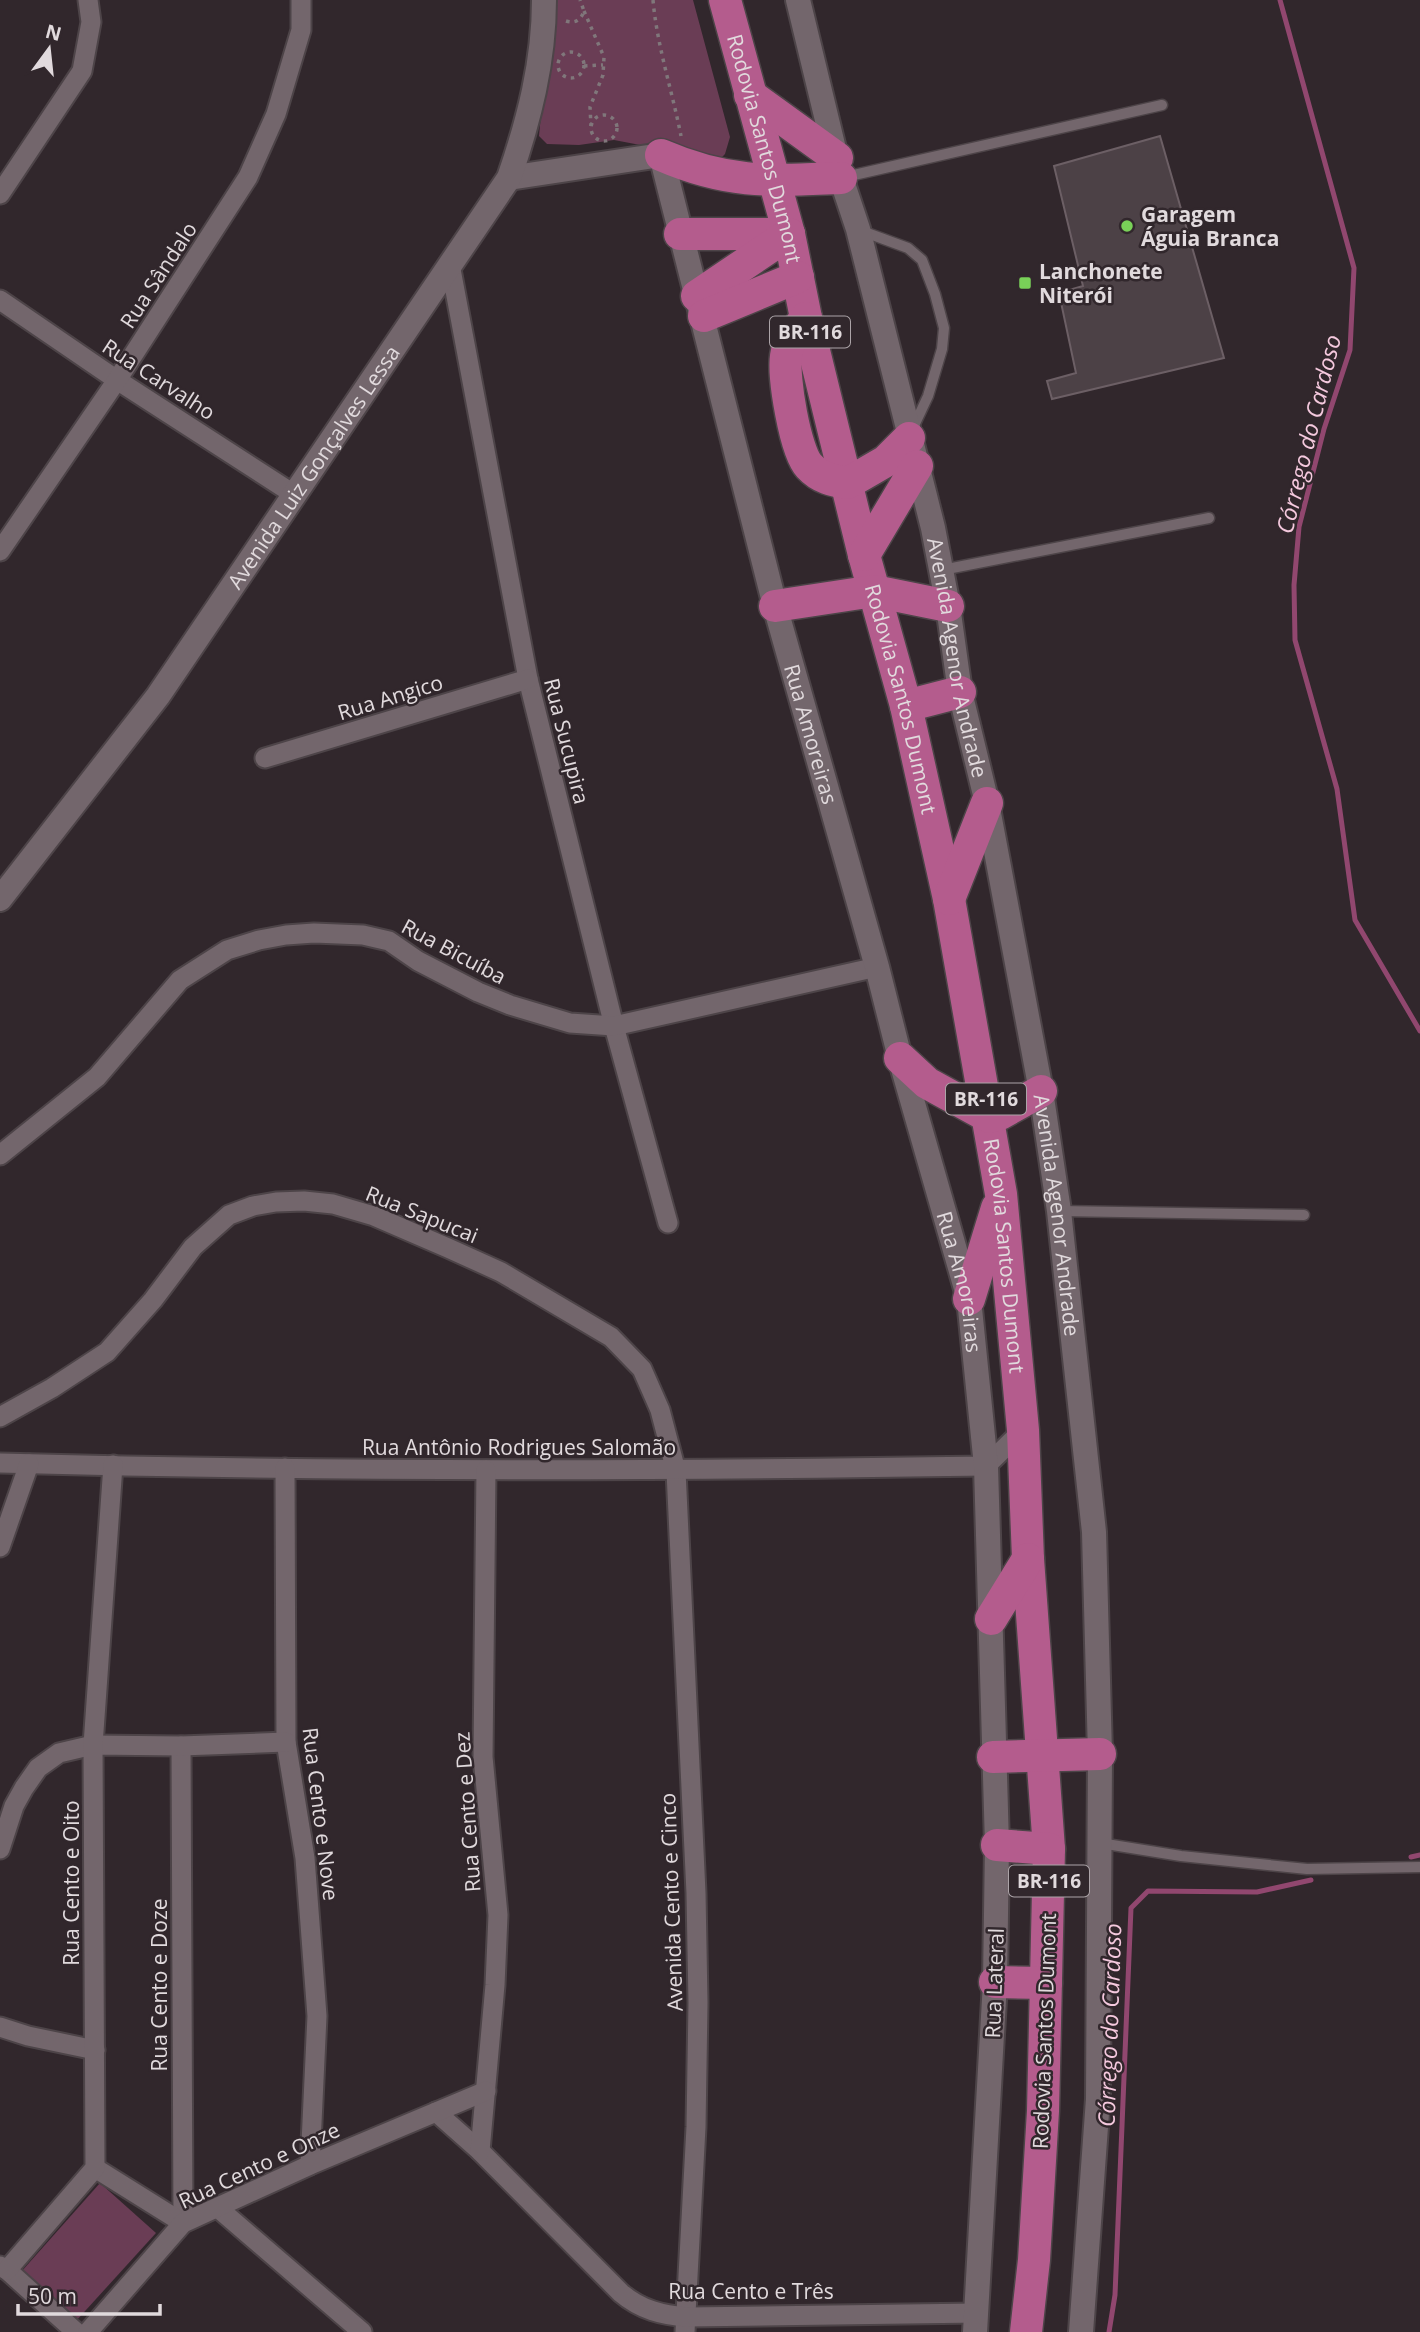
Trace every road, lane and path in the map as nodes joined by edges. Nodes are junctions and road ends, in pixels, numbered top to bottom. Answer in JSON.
{"nodes":[{"id":1,"x":88,"y":0,"type":"edge"},
{"id":2,"x":301,"y":0,"type":"edge"},
{"id":3,"x":580,"y":0,"type":"edge"},
{"id":4,"x":653,"y":0,"type":"edge"},
{"id":5,"x":725,"y":0,"type":"edge"},
{"id":6,"x":798,"y":0,"type":"edge"},
{"id":7,"x":552,"y":9,"type":"edge"},
{"id":8,"x":584,"y":11,"type":"junction"},
{"id":9,"x":584,"y":65,"type":"junction"},
{"id":10,"x":604,"y":65,"type":"junction"},
{"id":11,"x":750,"y":95,"type":"junction"},
{"id":12,"x":1162,"y":105,"type":"dead end"},
{"id":13,"x":591,"y":126,"type":"junction"},
{"id":14,"x":673,"y":160,"type":"junction"},
{"id":15,"x":839,"y":168,"type":"junction"},
{"id":16,"x":509,"y":178,"type":"junction"},
{"id":17,"x":773,"y":181,"type":"junction"},
{"id":18,"x":0,"y":194,"type":"edge"},
{"id":19,"x":858,"y":229,"type":"junction"},
{"id":20,"x":680,"y":234,"type":"junction"},
{"id":21,"x":789,"y":234,"type":"junction"},
{"id":22,"x":450,"y":264,"type":"junction"},
{"id":23,"x":798,"y":277,"type":"junction"},
{"id":24,"x":0,"y":300,"type":"edge"},
{"id":25,"x":701,"y":306,"type":"junction"},
{"id":26,"x":117,"y":380,"type":"junction"},
{"id":27,"x":913,"y":452,"type":"junction"},
{"id":28,"x":848,"y":484,"type":"junction"},
{"id":29,"x":295,"y":495,"type":"junction"},
{"id":30,"x":1209,"y":518,"type":"dead end"},
{"id":31,"x":0,"y":551,"type":"edge"},
{"id":32,"x":864,"y":555,"type":"junction"},
{"id":33,"x":942,"y":570,"type":"junction"},
{"id":34,"x":874,"y":591,"type":"junction"},
{"id":35,"x":775,"y":606,"type":"junction"},
{"id":36,"x":948,"y":606,"type":"junction"},
{"id":37,"x":528,"y":679,"type":"junction"},
{"id":38,"x":960,"y":692,"type":"junction"},
{"id":39,"x":906,"y":706,"type":"junction"},
{"id":40,"x":265,"y":758,"type":"dead end"},
{"id":41,"x":987,"y":803,"type":"junction"},
{"id":42,"x":0,"y":899,"type":"edge"},
{"id":43,"x":949,"y":899,"type":"junction"},
{"id":44,"x":877,"y":967,"type":"junction"},
{"id":45,"x":614,"y":1026,"type":"junction"},
{"id":46,"x":900,"y":1058,"type":"junction"},
{"id":47,"x":1041,"y":1091,"type":"junction"},
{"id":48,"x":989,"y":1117,"type":"junction"},
{"id":49,"x":0,"y":1155,"type":"edge"},
{"id":50,"x":1001,"y":1194,"type":"junction"},
{"id":51,"x":1059,"y":1211,"type":"junction"},
{"id":52,"x":1304,"y":1215,"type":"dead end"},
{"id":53,"x":668,"y":1223,"type":"dead end"},
{"id":54,"x":969,"y":1300,"type":"junction"},
{"id":55,"x":0,"y":1417,"type":"edge"},
{"id":56,"x":1023,"y":1430,"type":"junction"},
{"id":57,"x":0,"y":1463,"type":"edge"},
{"id":58,"x":29,"y":1464,"type":"junction"},
{"id":59,"x":113,"y":1465,"type":"junction"},
{"id":60,"x":986,"y":1466,"type":"junction"},
{"id":61,"x":285,"y":1468,"type":"junction"},
{"id":62,"x":486,"y":1470,"type":"junction"},
{"id":63,"x":676,"y":1471,"type":"junction"},
{"id":64,"x":0,"y":1547,"type":"edge"},
{"id":65,"x":1028,"y":1559,"type":"junction"},
{"id":66,"x":991,"y":1619,"type":"junction"},
{"id":67,"x":286,"y":1742,"type":"junction"},
{"id":68,"x":93,"y":1745,"type":"junction"},
{"id":69,"x":181,"y":1746,"type":"junction"},
{"id":70,"x":1042,"y":1754,"type":"junction"},
{"id":71,"x":1100,"y":1754,"type":"junction"},
{"id":72,"x":993,"y":1757,"type":"junction"},
{"id":73,"x":1099,"y":1843,"type":"junction"},
{"id":74,"x":998,"y":1845,"type":"junction"},
{"id":75,"x":0,"y":1849,"type":"edge"},
{"id":76,"x":1049,"y":1849,"type":"junction"},
{"id":77,"x":1420,"y":1867,"type":"edge"},
{"id":78,"x":995,"y":1982,"type":"junction"},
{"id":79,"x":1046,"y":1983,"type":"junction"},
{"id":80,"x":0,"y":2027,"type":"edge"},
{"id":81,"x":95,"y":2050,"type":"junction"},
{"id":82,"x":486,"y":2091,"type":"junction"},
{"id":83,"x":436,"y":2112,"type":"junction"},
{"id":84,"x":480,"y":2151,"type":"junction"},
{"id":85,"x":310,"y":2165,"type":"junction"},
{"id":86,"x":94,"y":2168,"type":"junction"},
{"id":87,"x":218,"y":2208,"type":"junction"},
{"id":88,"x":183,"y":2223,"type":"junction"},
{"id":89,"x":4,"y":2268,"type":"edge"},
{"id":90,"x":977,"y":2323,"type":"edge"},
{"id":91,"x":686,"y":2324,"type":"edge"},
{"id":92,"x":76,"y":2332,"type":"edge"},
{"id":93,"x":88,"y":2332,"type":"edge"},
{"id":94,"x":362,"y":2332,"type":"edge"},
{"id":95,"x":1026,"y":2332,"type":"edge"},
{"id":96,"x":1081,"y":2332,"type":"edge"}],
"edges":[{"from":1,"to":18,"type":"street"},
{"from":2,"to":26,"type":"street","name":"Rua Sândalo"},
{"from":3,"to":8,"type":"path"},
{"from":4,"to":14,"type":"path"},
{"from":5,"to":11,"type":"highway","name":"Rodovia Santos Dumont","number":"BR-116"},
{"from":6,"to":15,"type":"street","name":"Avenida Agenor Andrade"},
{"from":7,"to":8,"type":"path"},
{"from":7,"to":16,"type":"street","name":"Avenida Luiz Gonçalves Lessa"},
{"from":8,"to":10,"type":"path"},
{"from":9,"to":9,"type":"path"},
{"from":9,"to":10,"type":"path"},
{"from":10,"to":13,"type":"path"},
{"from":11,"to":15,"type":"highway"},
{"from":11,"to":17,"type":"highway","name":"Rodovia Santos Dumont","number":"BR-116"},
{"from":12,"to":15,"type":"lane"},
{"from":13,"to":13,"type":"path"},
{"from":14,"to":16,"type":"street"},
{"from":14,"to":17,"type":"highway"},
{"from":14,"to":20,"type":"street","name":"Rua Amoreiras"},
{"from":15,"to":17,"type":"highway"},
{"from":15,"to":19,"type":"street","name":"Avenida Agenor Andrade"},
{"from":16,"to":22,"type":"street","name":"Avenida Luiz Gonçalves Lessa"},
{"from":17,"to":21,"type":"highway","name":"Rodovia Santos Dumont","number":"BR-116"},
{"from":19,"to":27,"type":"street","name":"Avenida Agenor Andrade"},
{"from":19,"to":27,"type":"lane"},
{"from":20,"to":21,"type":"highway"},
{"from":20,"to":25,"type":"street","name":"Rua Amoreiras"},
{"from":21,"to":23,"type":"highway","name":"Rodovia Santos Dumont","number":"BR-116"},
{"from":21,"to":25,"type":"highway"},
{"from":22,"to":29,"type":"street","name":"Avenida Luiz Gonçalves Lessa"},
{"from":22,"to":37,"type":"street","name":"Rua Sucupira"},
{"from":23,"to":25,"type":"highway"},
{"from":23,"to":28,"type":"highway","name":"Rodovia Santos Dumont","number":"BR-116"},
{"from":24,"to":26,"type":"street","name":"Rua Carvalho"},
{"from":25,"to":35,"type":"street","name":"Rua Amoreiras"},
{"from":26,"to":29,"type":"street","name":"Rua Carvalho"},
{"from":26,"to":31,"type":"street","name":"Rua Sândalo"},
{"from":27,"to":28,"type":"highway"},
{"from":27,"to":32,"type":"highway"},
{"from":27,"to":33,"type":"street","name":"Avenida Agenor Andrade"},
{"from":28,"to":32,"type":"highway","name":"Rodovia Santos Dumont","number":"BR-116"},
{"from":29,"to":42,"type":"street","name":"Avenida Luiz Gonçalves Lessa"},
{"from":30,"to":33,"type":"lane"},
{"from":32,"to":34,"type":"highway","name":"Rodovia Santos Dumont","number":"BR-116"},
{"from":33,"to":36,"type":"street","name":"Avenida Agenor Andrade"},
{"from":34,"to":35,"type":"highway"},
{"from":34,"to":36,"type":"highway"},
{"from":34,"to":39,"type":"highway","name":"Rodovia Santos Dumont","number":"BR-116"},
{"from":35,"to":44,"type":"street","name":"Rua Amoreiras"},
{"from":36,"to":38,"type":"street","name":"Avenida Agenor Andrade"},
{"from":37,"to":40,"type":"street","name":"Rua Angico"},
{"from":37,"to":45,"type":"street","name":"Rua Sucupira"},
{"from":38,"to":39,"type":"highway"},
{"from":38,"to":41,"type":"street","name":"Avenida Agenor Andrade"},
{"from":39,"to":43,"type":"highway","name":"Rodovia Santos Dumont","number":"BR-116"},
{"from":41,"to":43,"type":"highway"},
{"from":41,"to":47,"type":"street","name":"Avenida Agenor Andrade"},
{"from":43,"to":48,"type":"highway","name":"Rodovia Santos Dumont","number":"BR-116"},
{"from":44,"to":45,"type":"street","name":"Rua Bicuíba"},
{"from":44,"to":46,"type":"street","name":"Rua Amoreiras"},
{"from":45,"to":49,"type":"street","name":"Rua Bicuíba"},
{"from":45,"to":53,"type":"street","name":"Rua Sucupira"},
{"from":46,"to":48,"type":"highway"},
{"from":46,"to":54,"type":"street","name":"Rua Amoreiras"},
{"from":47,"to":48,"type":"highway"},
{"from":47,"to":51,"type":"street","name":"Avenida Agenor Andrade"},
{"from":48,"to":50,"type":"highway","name":"Rodovia Santos Dumont","number":"BR-116"},
{"from":50,"to":54,"type":"highway"},
{"from":50,"to":56,"type":"highway","name":"Rodovia Santos Dumont","number":"BR-116"},
{"from":51,"to":52,"type":"lane"},
{"from":51,"to":71,"type":"street","name":"Avenida Agenor Andrade"},
{"from":54,"to":60,"type":"street","name":"Rua Amoreiras"},
{"from":55,"to":63,"type":"street","name":"Rua Sapucai"},
{"from":56,"to":60,"type":"street"},
{"from":56,"to":65,"type":"highway","name":"Rodovia Santos Dumont","number":"BR-116"},
{"from":57,"to":58,"type":"street","name":"Rua Antônio Rodrigues Salomão"},
{"from":58,"to":59,"type":"street","name":"Rua Antônio Rodrigues Salomão"},
{"from":58,"to":64,"type":"street"},
{"from":59,"to":61,"type":"street","name":"Rua Antônio Rodrigues Salomão"},
{"from":59,"to":68,"type":"street","name":"Rua Cento e Oito"},
{"from":60,"to":63,"type":"street","name":"Rua Antônio Rodrigues Salomão"},
{"from":60,"to":66,"type":"street","name":"Rua Lateral"},
{"from":61,"to":62,"type":"street","name":"Rua Antônio Rodrigues Salomão"},
{"from":61,"to":67,"type":"street","name":"Rua Cento e Nove"},
{"from":62,"to":63,"type":"street","name":"Rua Antônio Rodrigues Salomão"},
{"from":62,"to":82,"type":"street","name":"Rua Cento e Dez"},
{"from":63,"to":91,"type":"street","name":"Avenida Cento e Cinco"},
{"from":65,"to":66,"type":"highway"},
{"from":65,"to":70,"type":"highway","name":"Rodovia Santos Dumont","number":"BR-116"},
{"from":66,"to":72,"type":"street","name":"Rua Lateral"},
{"from":67,"to":69,"type":"street"},
{"from":67,"to":85,"type":"street","name":"Rua Cento e Nove"},
{"from":68,"to":69,"type":"street"},
{"from":68,"to":75,"type":"street"},
{"from":68,"to":81,"type":"street","name":"Rua Cento e Oito"},
{"from":69,"to":88,"type":"street","name":"Rua Cento e Doze"},
{"from":70,"to":71,"type":"highway"},
{"from":70,"to":72,"type":"highway"},
{"from":70,"to":76,"type":"highway","name":"Rodovia Santos Dumont","number":"BR-116"},
{"from":71,"to":73,"type":"street","name":"Avenida Agenor Andrade"},
{"from":72,"to":74,"type":"street","name":"Rua Lateral"},
{"from":73,"to":77,"type":"lane"},
{"from":73,"to":96,"type":"street","name":"Avenida Agenor Andrade"},
{"from":74,"to":76,"type":"highway"},
{"from":74,"to":78,"type":"street","name":"Rua Lateral"},
{"from":76,"to":79,"type":"highway","name":"Rodovia Santos Dumont","number":"BR-116"},
{"from":78,"to":79,"type":"highway"},
{"from":78,"to":90,"type":"street","name":"Rua Lateral"},
{"from":79,"to":95,"type":"highway","name":"Rodovia Santos Dumont","number":"BR-116"},
{"from":80,"to":81,"type":"street"},
{"from":81,"to":86,"type":"street","name":"Rua Cento e Oito"},
{"from":82,"to":83,"type":"street","name":"Rua Cento e Onze"},
{"from":82,"to":84,"type":"street","name":"Rua Cento e Dez"},
{"from":83,"to":84,"type":"street","name":"Rua Cento e Três"},
{"from":83,"to":85,"type":"street","name":"Rua Cento e Onze"},
{"from":84,"to":91,"type":"street","name":"Rua Cento e Três"},
{"from":85,"to":87,"type":"street","name":"Rua Cento e Onze"},
{"from":86,"to":88,"type":"street"},
{"from":86,"to":89,"type":"street"},
{"from":87,"to":88,"type":"street","name":"Rua Cento e Onze"},
{"from":87,"to":94,"type":"street"},
{"from":88,"to":93,"type":"street","name":"Rua Cento e Onze"},
{"from":89,"to":92,"type":"street"},
{"from":90,"to":91,"type":"street","name":"Rua Cento e Três"}]}
